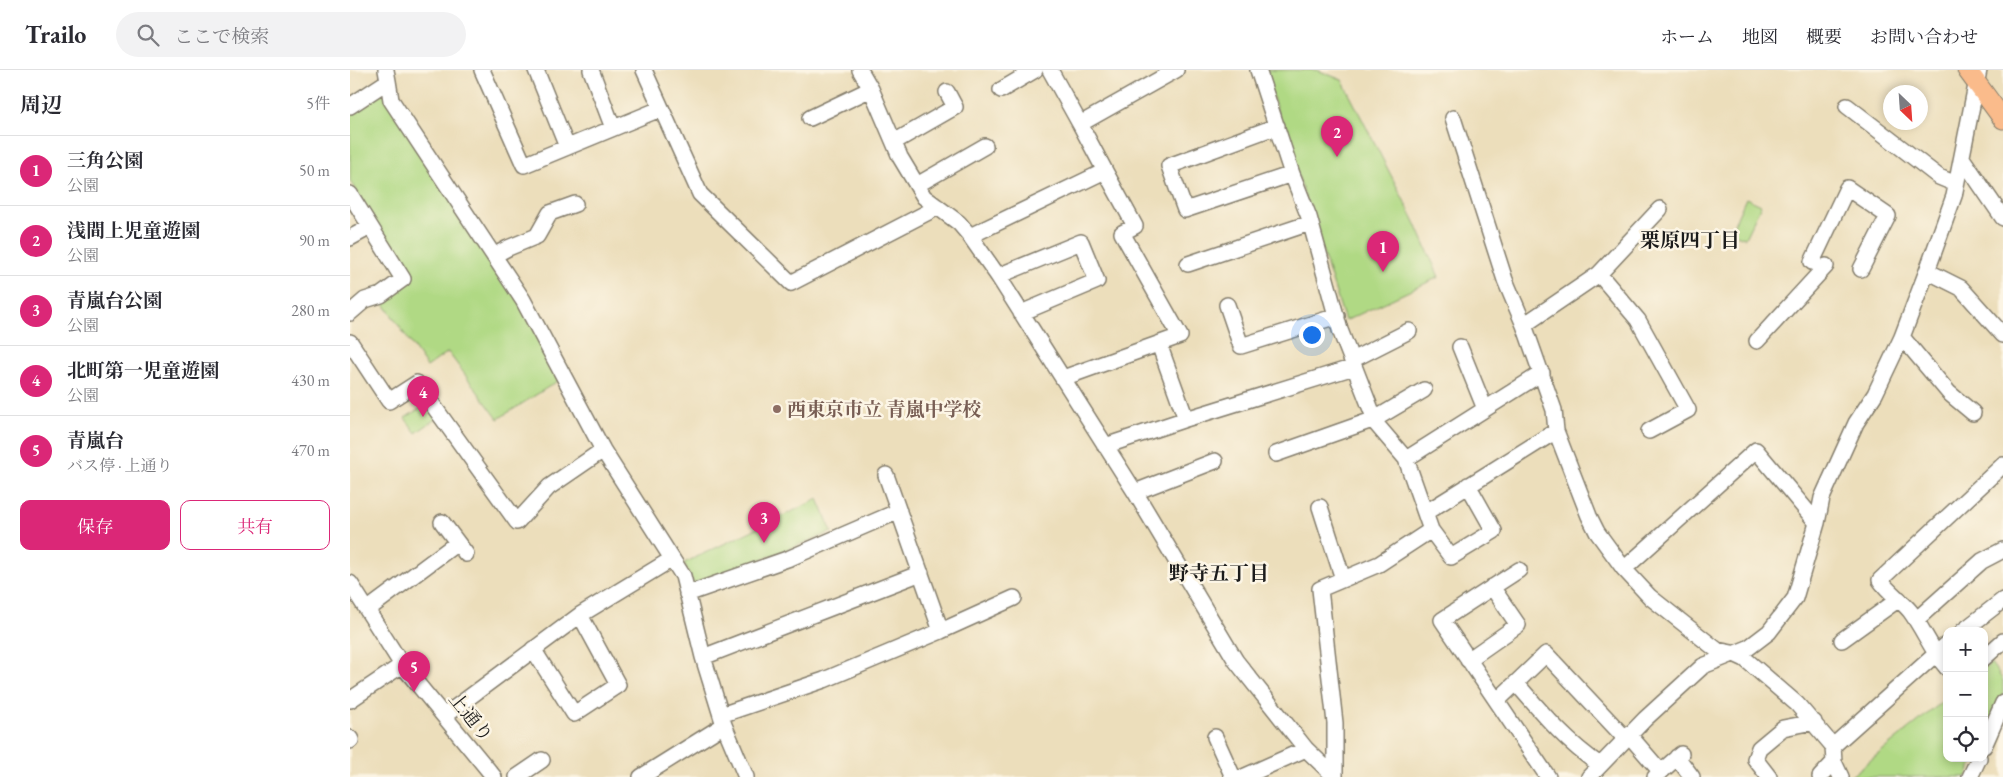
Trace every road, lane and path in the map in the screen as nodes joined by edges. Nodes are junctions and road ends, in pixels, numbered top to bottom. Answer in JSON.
{"nodes":[{"id":1,"x":482,"y":70,"type":"edge"},
{"id":2,"x":536,"y":70,"type":"edge"},
{"id":3,"x":591,"y":70,"type":"edge"},
{"id":4,"x":644,"y":70,"type":"edge"},
{"id":5,"x":860,"y":70,"type":"edge"},
{"id":6,"x":1035,"y":70,"type":"edge"},
{"id":7,"x":1050,"y":70,"type":"edge"},
{"id":8,"x":1176,"y":70,"type":"edge"},
{"id":9,"x":1258,"y":70,"type":"edge"},
{"id":10,"x":1974,"y":74,"type":"edge"},
{"id":11,"x":387,"y":76,"type":"edge"},
{"id":12,"x":871,"y":89,"type":"junction"},
{"id":13,"x":1001,"y":90,"type":"dead end"},
{"id":14,"x":947,"y":92,"type":"dead end"},
{"id":15,"x":1997,"y":100,"type":"edge"},
{"id":16,"x":350,"y":106,"type":"edge"},
{"id":17,"x":1847,"y":106,"type":"dead end"},
{"id":18,"x":660,"y":109,"type":"junction"},
{"id":19,"x":810,"y":118,"type":"dead end"},
{"id":20,"x":1452,"y":118,"type":"dead end"},
{"id":21,"x":2003,"y":119,"type":"edge"},
{"id":22,"x":1080,"y":124,"type":"junction"},
{"id":23,"x":1278,"y":126,"type":"junction"},
{"id":24,"x":613,"y":128,"type":"junction"},
{"id":25,"x":894,"y":142,"type":"junction"},
{"id":26,"x":985,"y":146,"type":"dead end"},
{"id":27,"x":567,"y":147,"type":"junction"},
{"id":28,"x":1962,"y":158,"type":"junction"},
{"id":29,"x":1105,"y":171,"type":"junction"},
{"id":30,"x":1292,"y":174,"type":"junction"},
{"id":31,"x":1956,"y":184,"type":"junction"},
{"id":32,"x":917,"y":185,"type":"junction"},
{"id":33,"x":350,"y":194,"type":"edge"},
{"id":34,"x":567,"y":203,"type":"dead end"},
{"id":35,"x":938,"y":207,"type":"junction"},
{"id":36,"x":1660,"y":209,"type":"dead end"},
{"id":37,"x":2003,"y":218,"type":"edge"},
{"id":38,"x":1310,"y":223,"type":"junction"},
{"id":39,"x":370,"y":227,"type":"junction"},
{"id":40,"x":970,"y":236,"type":"junction"},
{"id":41,"x":350,"y":238,"type":"edge"},
{"id":42,"x":495,"y":255,"type":"junction"},
{"id":43,"x":1188,"y":264,"type":"dead end"},
{"id":44,"x":1861,"y":269,"type":"dead end"},
{"id":45,"x":1927,"y":271,"type":"junction"},
{"id":46,"x":1599,"y":274,"type":"junction"},
{"id":47,"x":998,"y":276,"type":"junction"},
{"id":48,"x":1227,"y":305,"type":"dead end"},
{"id":49,"x":350,"y":313,"type":"edge"},
{"id":50,"x":1021,"y":313,"type":"junction"},
{"id":51,"x":1337,"y":316,"type":"junction"},
{"id":52,"x":1524,"y":324,"type":"junction"},
{"id":53,"x":1409,"y":330,"type":"dead end"},
{"id":54,"x":2003,"y":335,"type":"edge"},
{"id":55,"x":1902,"y":337,"type":"junction"},
{"id":56,"x":1757,"y":341,"type":"dead end"},
{"id":57,"x":350,"y":342,"type":"edge"},
{"id":58,"x":1159,"y":344,"type":"junction"},
{"id":59,"x":1460,"y":348,"type":"dead end"},
{"id":60,"x":1353,"y":364,"type":"junction"},
{"id":61,"x":1542,"y":373,"type":"junction"},
{"id":62,"x":1064,"y":378,"type":"junction"},
{"id":63,"x":1424,"y":390,"type":"dead end"},
{"id":64,"x":1485,"y":409,"type":"junction"},
{"id":65,"x":1973,"y":413,"type":"dead end"},
{"id":66,"x":1186,"y":419,"type":"junction"},
{"id":67,"x":1375,"y":419,"type":"junction"},
{"id":68,"x":1556,"y":431,"type":"junction"},
{"id":69,"x":1650,"y":431,"type":"dead end"},
{"id":70,"x":1105,"y":446,"type":"junction"},
{"id":71,"x":603,"y":450,"type":"junction"},
{"id":72,"x":1276,"y":454,"type":"dead end"},
{"id":73,"x":1406,"y":459,"type":"junction"},
{"id":74,"x":1214,"y":461,"type":"dead end"},
{"id":75,"x":2003,"y":465,"type":"edge"},
{"id":76,"x":886,"y":475,"type":"dead end"},
{"id":77,"x":1468,"y":485,"type":"junction"},
{"id":78,"x":1135,"y":492,"type":"junction"},
{"id":79,"x":1320,"y":507,"type":"dead end"},
{"id":80,"x":898,"y":511,"type":"junction"},
{"id":81,"x":1425,"y":514,"type":"junction"},
{"id":82,"x":442,"y":522,"type":"dead end"},
{"id":83,"x":1817,"y":523,"type":"junction"},
{"id":84,"x":1431,"y":530,"type":"junction"},
{"id":85,"x":2003,"y":550,"type":"edge"},
{"id":86,"x":672,"y":559,"type":"junction"},
{"id":87,"x":1624,"y":569,"type":"junction"},
{"id":88,"x":1519,"y":570,"type":"dead end"},
{"id":89,"x":921,"y":573,"type":"junction"},
{"id":90,"x":1343,"y":579,"type":"junction"},
{"id":91,"x":350,"y":584,"type":"edge"},
{"id":92,"x":1492,"y":587,"type":"junction"},
{"id":93,"x":687,"y":594,"type":"junction"},
{"id":94,"x":1014,"y":598,"type":"dead end"},
{"id":95,"x":1899,"y":599,"type":"junction"},
{"id":96,"x":2003,"y":600,"type":"edge"},
{"id":97,"x":367,"y":610,"type":"junction"},
{"id":98,"x":580,"y":615,"type":"junction"},
{"id":99,"x":1916,"y":620,"type":"junction"},
{"id":100,"x":1968,"y":627,"type":"edge"},
{"id":101,"x":941,"y":631,"type":"junction"},
{"id":102,"x":1842,"y":640,"type":"dead end"},
{"id":103,"x":2003,"y":641,"type":"edge"},
{"id":104,"x":1943,"y":647,"type":"edge"},
{"id":105,"x":533,"y":650,"type":"junction"},
{"id":106,"x":1732,"y":653,"type":"junction"},
{"id":107,"x":1934,"y":654,"type":"junction"},
{"id":108,"x":1988,"y":654,"type":"edge"},
{"id":109,"x":703,"y":657,"type":"junction"},
{"id":110,"x":1468,"y":660,"type":"junction"},
{"id":111,"x":1943,"y":664,"type":"edge"},
{"id":112,"x":402,"y":665,"type":"junction"},
{"id":113,"x":1516,"y":683,"type":"junction"},
{"id":114,"x":350,"y":700,"type":"edge"},
{"id":115,"x":1497,"y":700,"type":"junction"},
{"id":116,"x":2003,"y":703,"type":"edge"},
{"id":117,"x":444,"y":716,"type":"junction"},
{"id":118,"x":723,"y":720,"type":"junction"},
{"id":119,"x":1814,"y":722,"type":"junction"},
{"id":120,"x":1215,"y":737,"type":"dead end"},
{"id":121,"x":1627,"y":737,"type":"junction"},
{"id":122,"x":1988,"y":737,"type":"edge"},
{"id":123,"x":1833,"y":746,"type":"junction"},
{"id":124,"x":1306,"y":749,"type":"junction"},
{"id":125,"x":542,"y":760,"type":"dead end"},
{"id":126,"x":1834,"y":762,"type":"junction"},
{"id":127,"x":1977,"y":762,"type":"edge"},
{"id":128,"x":1600,"y":765,"type":"junction"},
{"id":129,"x":1658,"y":774,"type":"edge"},
{"id":130,"x":494,"y":777,"type":"edge"},
{"id":131,"x":517,"y":777,"type":"edge"},
{"id":132,"x":641,"y":777,"type":"edge"},
{"id":133,"x":746,"y":777,"type":"edge"},
{"id":134,"x":1233,"y":777,"type":"edge"},
{"id":135,"x":1244,"y":777,"type":"edge"},
{"id":136,"x":1336,"y":777,"type":"edge"},
{"id":137,"x":1548,"y":777,"type":"edge"},
{"id":138,"x":1589,"y":777,"type":"edge"},
{"id":139,"x":1692,"y":777,"type":"edge"},
{"id":140,"x":1769,"y":777,"type":"edge"},
{"id":141,"x":1820,"y":777,"type":"edge"},
{"id":142,"x":1841,"y":777,"type":"edge"},
{"id":143,"x":1970,"y":777,"type":"edge"}],
"edges":[{"from":1,"to":27,"type":"street"},
{"from":2,"to":27,"type":"street"},
{"from":3,"to":24,"type":"street"},
{"from":4,"to":18,"type":"street"},
{"from":5,"to":12,"type":"street"},
{"from":6,"to":13,"type":"street"},
{"from":7,"to":22,"type":"street"},
{"from":8,"to":22,"type":"street"},
{"from":9,"to":23,"type":"street"},
{"from":10,"to":15,"type":"main road"},
{"from":10,"to":28,"type":"street"},
{"from":11,"to":16,"type":"street"},
{"from":11,"to":42,"type":"street"},
{"from":12,"to":19,"type":"street"},
{"from":12,"to":25,"type":"street"},
{"from":14,"to":25,"type":"street"},
{"from":15,"to":21,"type":"main road"},
{"from":17,"to":31,"type":"street"},
{"from":18,"to":24,"type":"street"},
{"from":18,"to":35,"type":"street"},
{"from":20,"to":52,"type":"street"},
{"from":22,"to":29,"type":"street"},
{"from":23,"to":30,"type":"street"},
{"from":23,"to":30,"type":"street"},
{"from":24,"to":27,"type":"street"},
{"from":25,"to":32,"type":"street"},
{"from":26,"to":32,"type":"street"},
{"from":28,"to":31,"type":"street"},
{"from":28,"to":37,"type":"street"},
{"from":29,"to":40,"type":"street"},
{"from":29,"to":58,"type":"street"},
{"from":30,"to":38,"type":"street"},
{"from":31,"to":45,"type":"street"},
{"from":32,"to":35,"type":"street"},
{"from":33,"to":39,"type":"street"},
{"from":34,"to":42,"type":"street"},
{"from":35,"to":40,"type":"street"},
{"from":36,"to":46,"type":"street"},
{"from":38,"to":43,"type":"street"},
{"from":38,"to":51,"type":"street"},
{"from":39,"to":41,"type":"street"},
{"from":39,"to":49,"type":"street"},
{"from":40,"to":47,"type":"street"},
{"from":42,"to":71,"type":"street"},
{"from":44,"to":56,"type":"street"},
{"from":45,"to":54,"type":"street"},
{"from":45,"to":55,"type":"street"},
{"from":46,"to":52,"type":"street"},
{"from":46,"to":69,"type":"street"},
{"from":47,"to":50,"type":"street"},
{"from":47,"to":50,"type":"street"},
{"from":48,"to":51,"type":"street"},
{"from":50,"to":62,"type":"street"},
{"from":51,"to":60,"type":"street"},
{"from":52,"to":61,"type":"street"},
{"from":53,"to":60,"type":"street"},
{"from":55,"to":65,"type":"street"},
{"from":55,"to":83,"type":"street"},
{"from":57,"to":71,"type":"street"},
{"from":58,"to":62,"type":"street"},
{"from":58,"to":66,"type":"street"},
{"from":59,"to":64,"type":"street"},
{"from":60,"to":66,"type":"street"},
{"from":60,"to":67,"type":"street"},
{"from":61,"to":64,"type":"street"},
{"from":61,"to":68,"type":"street"},
{"from":62,"to":70,"type":"street"},
{"from":63,"to":67,"type":"street"},
{"from":64,"to":73,"type":"street"},
{"from":66,"to":70,"type":"street"},
{"from":67,"to":72,"type":"street"},
{"from":67,"to":73,"type":"street"},
{"from":68,"to":77,"type":"street"},
{"from":68,"to":87,"type":"street"},
{"from":70,"to":78,"type":"street"},
{"from":71,"to":86,"type":"street"},
{"from":73,"to":81,"type":"street"},
{"from":74,"to":78,"type":"street"},
{"from":75,"to":95,"type":"street"},
{"from":76,"to":80,"type":"street"},
{"from":77,"to":81,"type":"street"},
{"from":77,"to":84,"type":"street"},
{"from":78,"to":124,"type":"street"},
{"from":79,"to":90,"type":"street"},
{"from":80,"to":89,"type":"street"},
{"from":80,"to":93,"type":"street"},
{"from":81,"to":84,"type":"street"},
{"from":82,"to":97,"type":"street"},
{"from":83,"to":87,"type":"street"},
{"from":83,"to":106,"type":"street"},
{"from":84,"to":90,"type":"street"},
{"from":85,"to":99,"type":"street"},
{"from":86,"to":93,"type":"street"},
{"from":86,"to":98,"type":"street"},
{"from":87,"to":106,"type":"street"},
{"from":88,"to":92,"type":"street"},
{"from":89,"to":101,"type":"street"},
{"from":89,"to":109,"type":"street"},
{"from":90,"to":136,"type":"street"},
{"from":91,"to":97,"type":"street","name":"上通り"},
{"from":92,"to":110,"type":"street"},
{"from":92,"to":110,"type":"street"},
{"from":93,"to":109,"type":"street"},
{"from":94,"to":101,"type":"street"},
{"from":95,"to":99,"type":"street"},
{"from":95,"to":102,"type":"street"},
{"from":96,"to":100,"type":"street"},
{"from":97,"to":112,"type":"street","name":"上通り"},
{"from":98,"to":105,"type":"street"},
{"from":98,"to":105,"type":"street"},
{"from":99,"to":107,"type":"street"},
{"from":101,"to":118,"type":"street"},
{"from":103,"to":108,"type":"street"},
{"from":104,"to":107,"type":"street"},
{"from":105,"to":117,"type":"street"},
{"from":106,"to":119,"type":"street"},
{"from":106,"to":121,"type":"street"},
{"from":107,"to":111,"type":"street"},
{"from":107,"to":123,"type":"street"},
{"from":109,"to":118,"type":"street"},
{"from":110,"to":115,"type":"street"},
{"from":112,"to":114,"type":"street"},
{"from":112,"to":117,"type":"street","name":"上通り"},
{"from":113,"to":115,"type":"street"},
{"from":113,"to":121,"type":"street"},
{"from":113,"to":128,"type":"street"},
{"from":115,"to":137,"type":"street"},
{"from":116,"to":122,"type":"street"},
{"from":117,"to":130,"type":"street","name":"上通り"},
{"from":118,"to":132,"type":"street"},
{"from":118,"to":133,"type":"street"},
{"from":119,"to":123,"type":"street"},
{"from":119,"to":140,"type":"street"},
{"from":120,"to":134,"type":"street"},
{"from":121,"to":128,"type":"street"},
{"from":121,"to":129,"type":"street"},
{"from":123,"to":126,"type":"street"},
{"from":124,"to":135,"type":"street"},
{"from":124,"to":136,"type":"street"},
{"from":125,"to":131,"type":"street"},
{"from":126,"to":141,"type":"street"},
{"from":126,"to":142,"type":"street"},
{"from":127,"to":143,"type":"street"},
{"from":128,"to":138,"type":"street"},
{"from":129,"to":139,"type":"street"}]}
